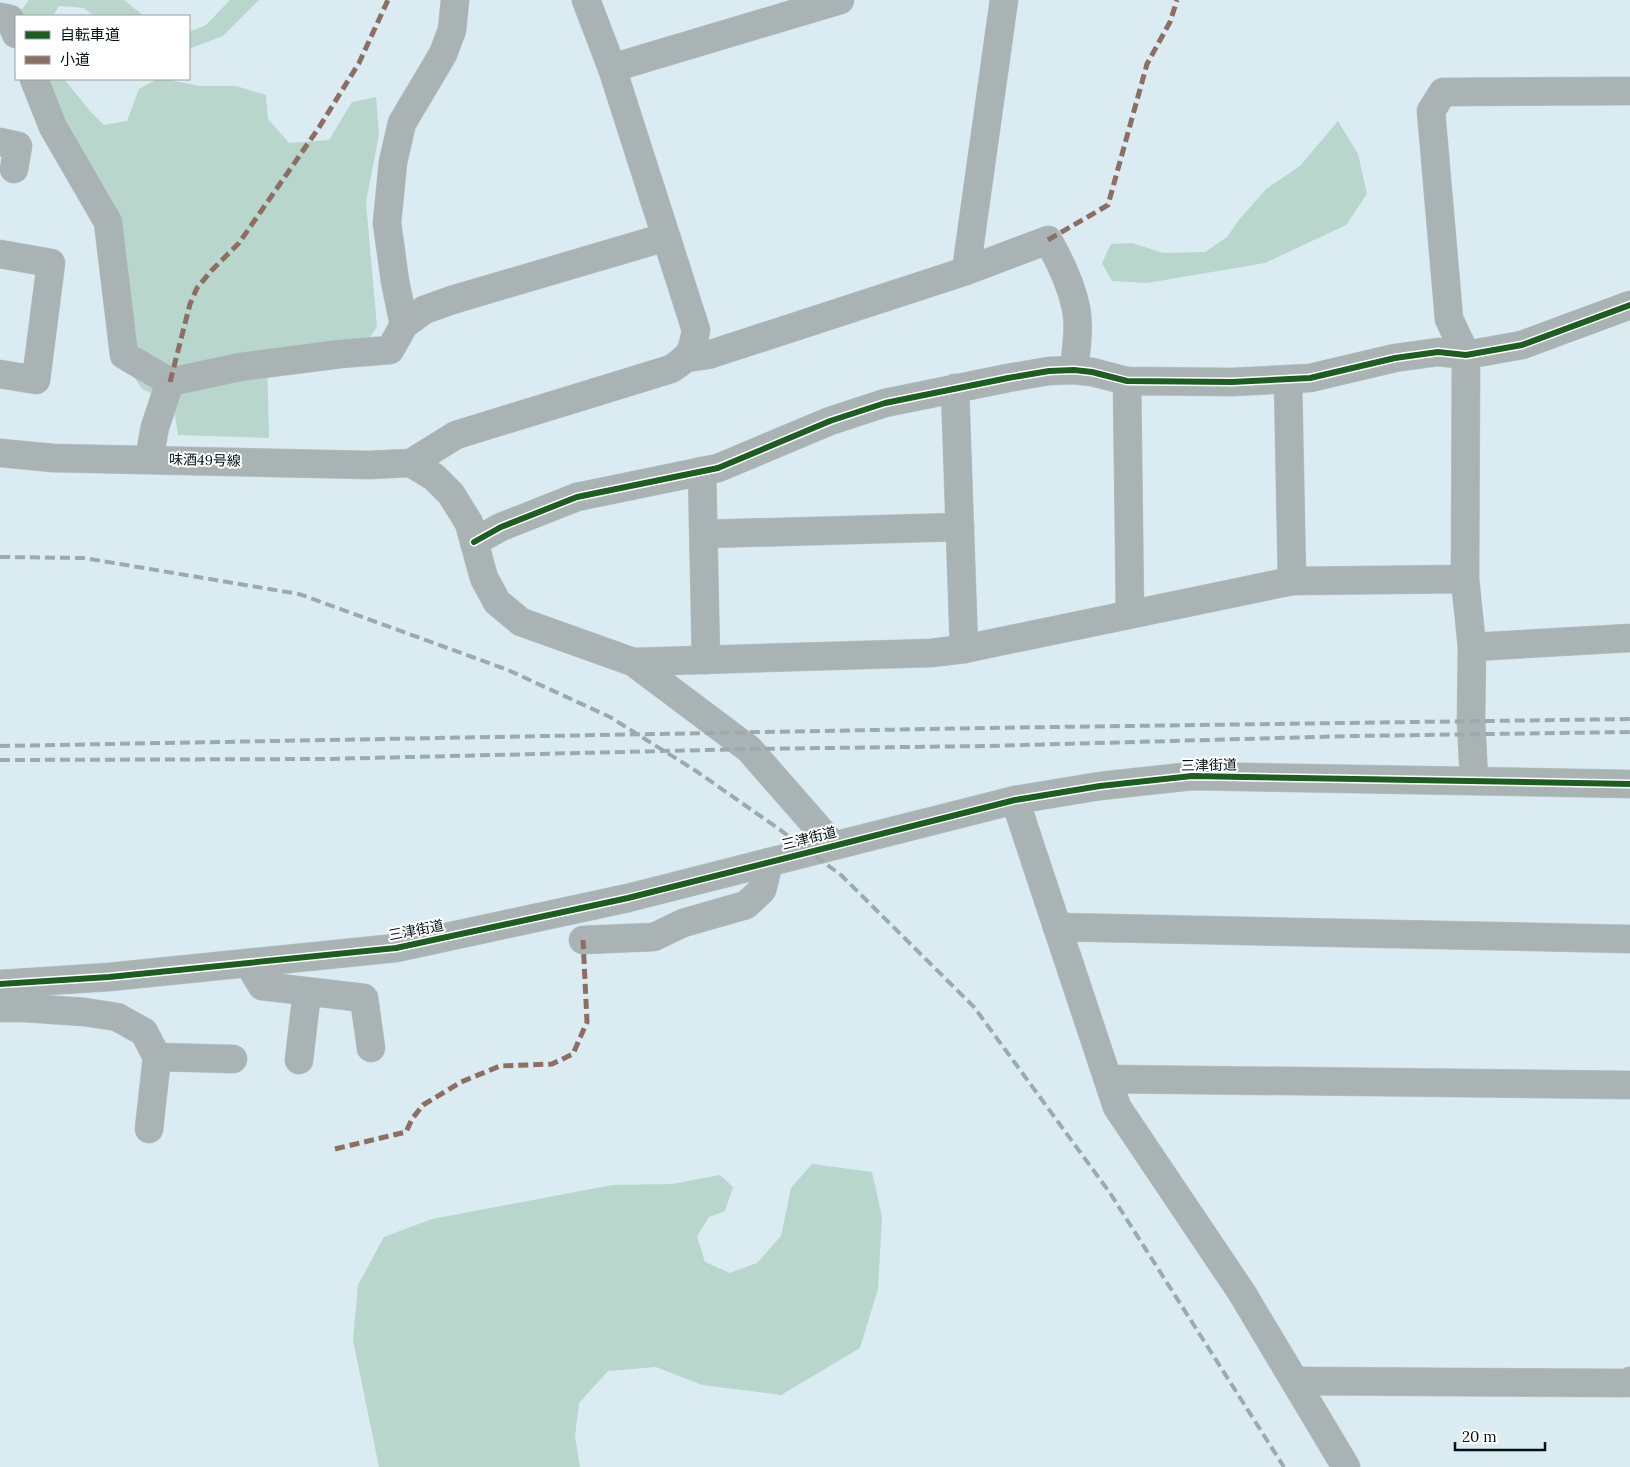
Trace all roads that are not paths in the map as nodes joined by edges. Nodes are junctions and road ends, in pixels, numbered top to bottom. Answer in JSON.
{"nodes":[{"id":1,"x":456,"y":0,"type":"edge"},
{"id":2,"x":586,"y":0,"type":"edge"},
{"id":3,"x":840,"y":0,"type":"edge"},
{"id":4,"x":1004,"y":0,"type":"edge"},
{"id":5,"x":0,"y":17,"type":"edge"},
{"id":6,"x":15,"y":32,"type":"edge"},
{"id":7,"x":612,"y":68,"type":"junction"},
{"id":8,"x":34,"y":80,"type":"edge"},
{"id":9,"x":1630,"y":91,"type":"edge"},
{"id":10,"x":0,"y":142,"type":"edge"},
{"id":11,"x":14,"y":169,"type":"dead end"},
{"id":12,"x":666,"y":238,"type":"junction"},
{"id":13,"x":0,"y":254,"type":"edge"},
{"id":14,"x":966,"y":271,"type":"junction"},
{"id":15,"x":1630,"y":305,"type":"edge"},
{"id":16,"x":404,"y":325,"type":"junction"},
{"id":17,"x":1466,"y":355,"type":"junction"},
{"id":18,"x":687,"y":358,"type":"junction"},
{"id":19,"x":1074,"y":370,"type":"junction"},
{"id":20,"x":0,"y":374,"type":"edge"},
{"id":21,"x":1288,"y":380,"type":"junction"},
{"id":22,"x":1127,"y":381,"type":"junction"},
{"id":23,"x":170,"y":382,"type":"junction"},
{"id":24,"x":955,"y":388,"type":"junction"},
{"id":25,"x":0,"y":453,"type":"edge"},
{"id":26,"x":149,"y":459,"type":"junction"},
{"id":27,"x":411,"y":463,"type":"junction"},
{"id":28,"x":702,"y":471,"type":"junction"},
{"id":29,"x":960,"y":527,"type":"junction"},
{"id":30,"x":704,"y":534,"type":"junction"},
{"id":31,"x":474,"y":542,"type":"junction"},
{"id":32,"x":1464,"y":579,"type":"junction"},
{"id":33,"x":1292,"y":581,"type":"junction"},
{"id":34,"x":1130,"y":614,"type":"junction"},
{"id":35,"x":1630,"y":638,"type":"edge"},
{"id":36,"x":1472,"y":647,"type":"junction"},
{"id":37,"x":964,"y":649,"type":"junction"},
{"id":38,"x":706,"y":660,"type":"junction"},
{"id":39,"x":633,"y":662,"type":"junction"},
{"id":40,"x":1474,"y":780,"type":"junction"},
{"id":41,"x":1630,"y":784,"type":"edge"},
{"id":42,"x":1015,"y":800,"type":"junction"},
{"id":43,"x":833,"y":845,"type":"junction"},
{"id":44,"x":769,"y":862,"type":"junction"},
{"id":45,"x":1057,"y":927,"type":"junction"},
{"id":46,"x":1630,"y":939,"type":"edge"},
{"id":47,"x":583,"y":940,"type":"dead end"},
{"id":48,"x":248,"y":963,"type":"junction"},
{"id":49,"x":0,"y":984,"type":"edge"},
{"id":50,"x":307,"y":992,"type":"junction"},
{"id":51,"x":0,"y":1008,"type":"edge"},
{"id":52,"x":371,"y":1048,"type":"dead end"},
{"id":53,"x":158,"y":1057,"type":"junction"},
{"id":54,"x":233,"y":1059,"type":"dead end"},
{"id":55,"x":299,"y":1060,"type":"dead end"},
{"id":56,"x":1108,"y":1079,"type":"junction"},
{"id":57,"x":1630,"y":1085,"type":"edge"},
{"id":58,"x":149,"y":1130,"type":"dead end"},
{"id":59,"x":1295,"y":1381,"type":"junction"},
{"id":60,"x":1630,"y":1381,"type":"edge"},
{"id":61,"x":1346,"y":1467,"type":"edge"}],
"edges":[{"from":1,"to":16,"type":"street"},
{"from":2,"to":7,"type":"street"},
{"from":3,"to":7,"type":"street"},
{"from":4,"to":14,"type":"street"},
{"from":5,"to":6,"type":"street"},
{"from":7,"to":12,"type":"street"},
{"from":8,"to":23,"type":"street"},
{"from":9,"to":17,"type":"street"},
{"from":10,"to":11,"type":"street"},
{"from":12,"to":16,"type":"street"},
{"from":12,"to":18,"type":"street"},
{"from":13,"to":20,"type":"street"},
{"from":14,"to":18,"type":"street"},
{"from":14,"to":19,"type":"street"},
{"from":15,"to":17,"type":"street"},
{"from":16,"to":23,"type":"street"},
{"from":17,"to":21,"type":"street"},
{"from":17,"to":32,"type":"street"},
{"from":18,"to":27,"type":"street"},
{"from":19,"to":22,"type":"street"},
{"from":19,"to":24,"type":"street"},
{"from":21,"to":22,"type":"street"},
{"from":21,"to":33,"type":"street"},
{"from":22,"to":34,"type":"street"},
{"from":23,"to":26,"type":"street"},
{"from":24,"to":28,"type":"street"},
{"from":24,"to":29,"type":"street"},
{"from":25,"to":26,"type":"street","name":"味酒49号線"},
{"from":26,"to":27,"type":"street","name":"味酒49号線"},
{"from":27,"to":31,"type":"street"},
{"from":28,"to":30,"type":"street"},
{"from":28,"to":31,"type":"street"},
{"from":29,"to":30,"type":"street"},
{"from":29,"to":37,"type":"street"},
{"from":30,"to":38,"type":"street"},
{"from":31,"to":39,"type":"street"},
{"from":32,"to":33,"type":"street"},
{"from":32,"to":36,"type":"street"},
{"from":33,"to":34,"type":"street"},
{"from":34,"to":37,"type":"street"},
{"from":35,"to":36,"type":"street"},
{"from":36,"to":40,"type":"street"},
{"from":37,"to":38,"type":"street"},
{"from":38,"to":39,"type":"street"},
{"from":39,"to":43,"type":"street"},
{"from":40,"to":41,"type":"street","name":"三津街道"},
{"from":40,"to":42,"type":"street","name":"三津街道"},
{"from":42,"to":43,"type":"street","name":"三津街道"},
{"from":42,"to":45,"type":"street"},
{"from":43,"to":44,"type":"street","name":"三津街道"},
{"from":44,"to":47,"type":"street"},
{"from":44,"to":48,"type":"street","name":"三津街道"},
{"from":45,"to":46,"type":"street"},
{"from":45,"to":56,"type":"street"},
{"from":48,"to":49,"type":"street","name":"三津街道"},
{"from":48,"to":50,"type":"street"},
{"from":50,"to":52,"type":"street"},
{"from":50,"to":55,"type":"street"},
{"from":51,"to":53,"type":"street"},
{"from":53,"to":54,"type":"street"},
{"from":53,"to":58,"type":"street"},
{"from":56,"to":57,"type":"street"},
{"from":56,"to":59,"type":"street"},
{"from":59,"to":60,"type":"street"},
{"from":59,"to":61,"type":"street"}]}
